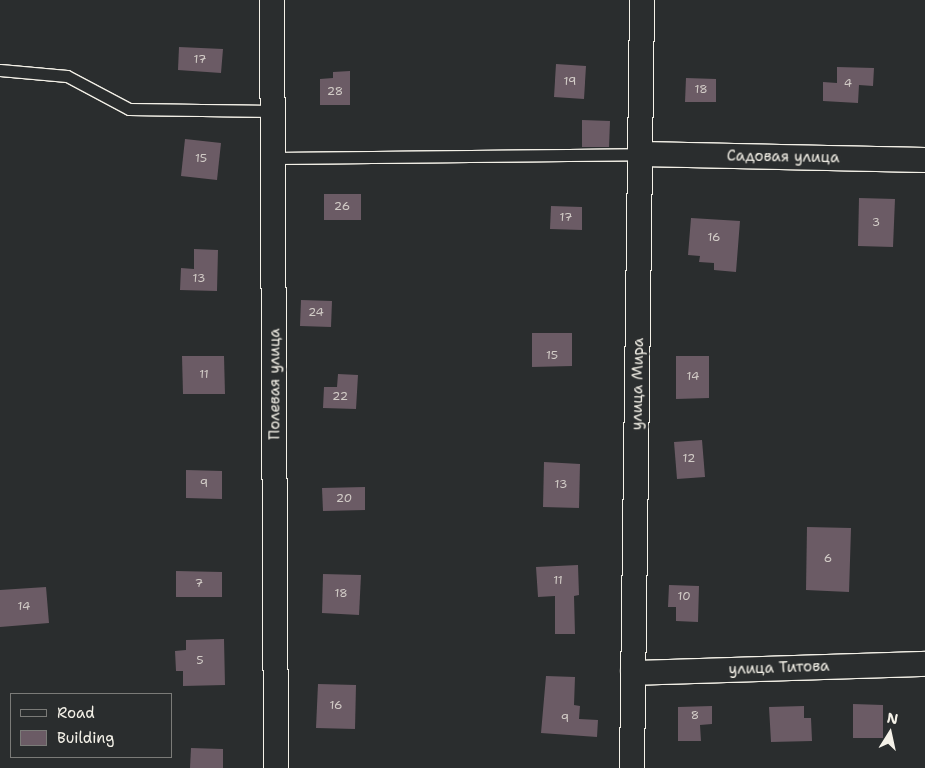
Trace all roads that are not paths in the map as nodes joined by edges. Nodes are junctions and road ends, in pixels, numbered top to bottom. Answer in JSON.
{"nodes":[{"id":1,"x":272,"y":0,"type":"edge"},
{"id":2,"x":642,"y":0,"type":"edge"},
{"id":3,"x":0,"y":70,"type":"edge"},
{"id":4,"x":274,"y":111,"type":"junction"},
{"id":5,"x":641,"y":154,"type":"junction"},
{"id":6,"x":275,"y":158,"type":"junction"},
{"id":7,"x":925,"y":160,"type":"edge"},
{"id":8,"x":925,"y":664,"type":"edge"},
{"id":9,"x":633,"y":673,"type":"junction"},
{"id":10,"x":276,"y":768,"type":"edge"},
{"id":11,"x":632,"y":768,"type":"edge"}],
"edges":[{"from":1,"to":4,"type":"street","name":"Полевая улица"},
{"from":2,"to":5,"type":"street","name":"улица Мира"},
{"from":3,"to":4,"type":"lane"},
{"from":4,"to":6,"type":"street","name":"Полевая улица"},
{"from":5,"to":6,"type":"lane"},
{"from":5,"to":7,"type":"street","name":"Садовая улица"},
{"from":5,"to":9,"type":"street","name":"улица Мира"},
{"from":6,"to":10,"type":"street","name":"Полевая улица"},
{"from":8,"to":9,"type":"street","name":"улица Титова"},
{"from":9,"to":11,"type":"street","name":"улица Мира"}]}
